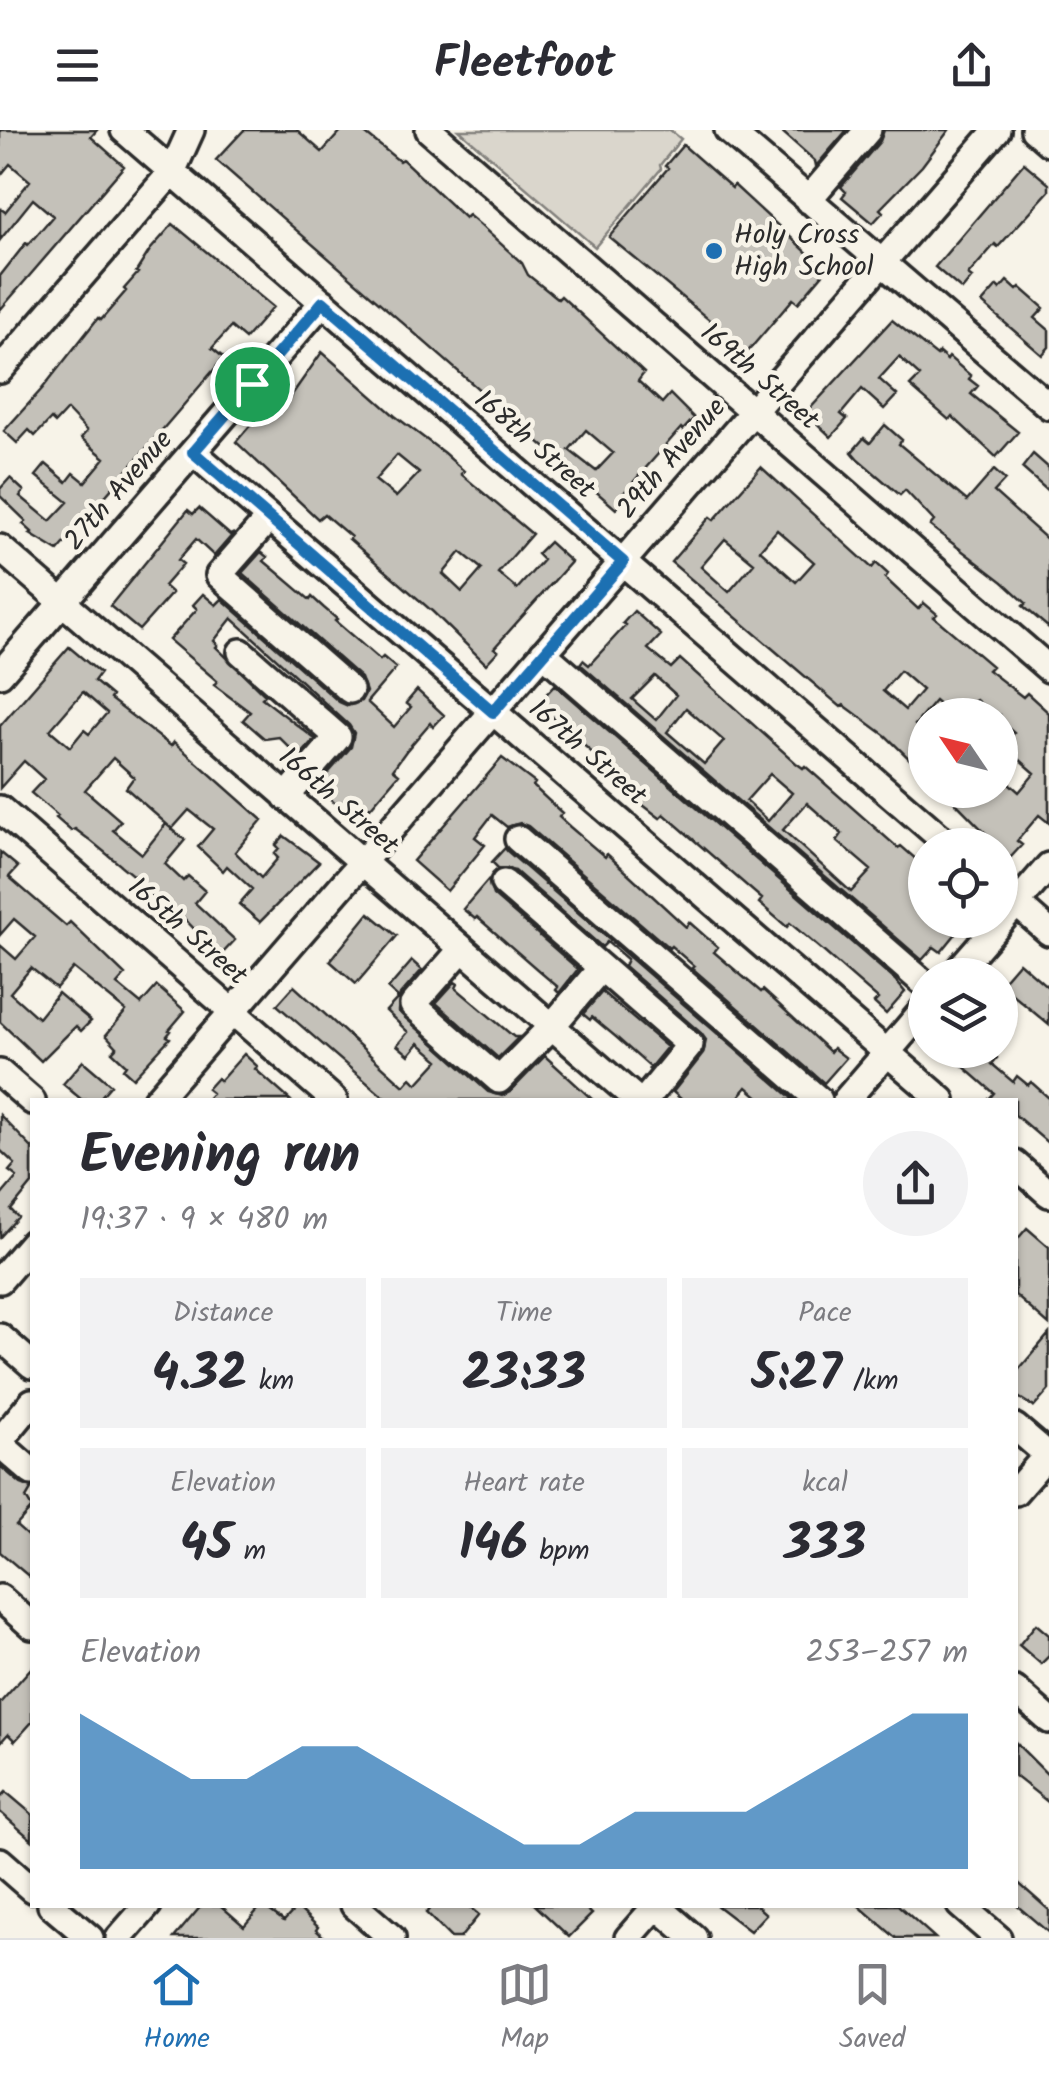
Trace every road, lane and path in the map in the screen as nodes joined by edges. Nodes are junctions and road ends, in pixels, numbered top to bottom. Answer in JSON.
{"nodes":[{"id":1,"x":124,"y":130,"type":"edge"},
{"id":2,"x":191,"y":130,"type":"edge"},
{"id":3,"x":430,"y":130,"type":"edge"},
{"id":4,"x":728,"y":130,"type":"edge"},
{"id":5,"x":997,"y":130,"type":"edge"},
{"id":6,"x":1034,"y":130,"type":"edge"},
{"id":7,"x":857,"y":134,"type":"edge"},
{"id":8,"x":1049,"y":143,"type":"edge"},
{"id":9,"x":172,"y":172,"type":"junction"},
{"id":10,"x":808,"y":200,"type":"junction"},
{"id":11,"x":883,"y":262,"type":"junction"},
{"id":12,"x":323,"y":302,"type":"junction"},
{"id":13,"x":0,"y":370,"type":"edge"},
{"id":14,"x":1049,"y":406,"type":"edge"},
{"id":15,"x":753,"y":412,"type":"junction"},
{"id":16,"x":193,"y":452,"type":"junction"},
{"id":17,"x":269,"y":518,"type":"junction"},
{"id":18,"x":0,"y":548,"type":"edge"},
{"id":19,"x":623,"y":562,"type":"junction"},
{"id":20,"x":62,"y":602,"type":"junction"},
{"id":21,"x":241,"y":652,"type":"dead end"},
{"id":22,"x":543,"y":652,"type":"junction"},
{"id":23,"x":1049,"y":669,"type":"edge"},
{"id":24,"x":0,"y":674,"type":"edge"},
{"id":25,"x":350,"y":690,"type":"dead end"},
{"id":26,"x":493,"y":712,"type":"junction"},
{"id":27,"x":286,"y":797,"type":"junction"},
{"id":28,"x":0,"y":810,"type":"edge"},
{"id":29,"x":929,"y":828,"type":"edge"},
{"id":30,"x":518,"y":838,"type":"dead end"},
{"id":31,"x":362,"y":862,"type":"junction"},
{"id":32,"x":1049,"y":866,"type":"edge"},
{"id":33,"x":504,"y":883,"type":"dead end"},
{"id":34,"x":1018,"y":889,"type":"edge"},
{"id":35,"x":1018,"y":905,"type":"edge"},
{"id":36,"x":1049,"y":932,"type":"edge"},
{"id":37,"x":462,"y":949,"type":"junction"},
{"id":38,"x":601,"y":968,"type":"junction"},
{"id":39,"x":908,"y":969,"type":"edge"},
{"id":40,"x":232,"y":1012,"type":"junction"},
{"id":41,"x":552,"y":1026,"type":"junction"},
{"id":42,"x":908,"y":1028,"type":"edge"},
{"id":43,"x":886,"y":1053,"type":"junction"},
{"id":44,"x":0,"y":1073,"type":"edge"},
{"id":45,"x":158,"y":1098,"type":"edge"},
{"id":46,"x":332,"y":1098,"type":"edge"},
{"id":47,"x":635,"y":1098,"type":"edge"},
{"id":48,"x":647,"y":1098,"type":"edge"},
{"id":49,"x":818,"y":1098,"type":"edge"},
{"id":50,"x":848,"y":1098,"type":"edge"},
{"id":51,"x":940,"y":1098,"type":"edge"},
{"id":52,"x":30,"y":1099,"type":"edge"},
{"id":53,"x":1018,"y":1167,"type":"edge"},
{"id":54,"x":1049,"y":1194,"type":"edge"},
{"id":55,"x":30,"y":1245,"type":"edge"},
{"id":56,"x":0,"y":1280,"type":"edge"},
{"id":57,"x":0,"y":1336,"type":"edge"},
{"id":58,"x":30,"y":1362,"type":"edge"},
{"id":59,"x":30,"y":1404,"type":"edge"},
{"id":60,"x":1018,"y":1430,"type":"edge"},
{"id":61,"x":0,"y":1442,"type":"edge"},
{"id":62,"x":1048,"y":1455,"type":"edge"},
{"id":63,"x":30,"y":1470,"type":"edge"},
{"id":64,"x":1018,"y":1489,"type":"edge"},
{"id":65,"x":0,"y":1598,"type":"edge"},
{"id":66,"x":30,"y":1624,"type":"edge"},
{"id":67,"x":1018,"y":1693,"type":"edge"},
{"id":68,"x":1049,"y":1720,"type":"edge"},
{"id":69,"x":0,"y":1860,"type":"edge"},
{"id":70,"x":30,"y":1887,"type":"edge"},
{"id":71,"x":55,"y":1908,"type":"edge"},
{"id":72,"x":145,"y":1908,"type":"edge"},
{"id":73,"x":357,"y":1908,"type":"edge"},
{"id":74,"x":653,"y":1908,"type":"edge"},
{"id":75,"x":659,"y":1908,"type":"edge"},
{"id":76,"x":963,"y":1908,"type":"edge"},
{"id":77,"x":90,"y":1938,"type":"edge"},
{"id":78,"x":120,"y":1938,"type":"edge"},
{"id":79,"x":392,"y":1938,"type":"edge"},
{"id":80,"x":628,"y":1938,"type":"edge"},
{"id":81,"x":694,"y":1938,"type":"edge"},
{"id":82,"x":998,"y":1938,"type":"edge"}],
"edges":[{"from":1,"to":9,"type":"street","name":"168th Street"},
{"from":2,"to":9,"type":"street"},
{"from":3,"to":15,"type":"street","name":"169th Street"},
{"from":4,"to":10,"type":"street"},
{"from":5,"to":11,"type":"street","name":"29th Avenue"},
{"from":6,"to":8,"type":"street"},
{"from":7,"to":10,"type":"street"},
{"from":9,"to":12,"type":"street","name":"168th Street"},
{"from":9,"to":13,"type":"street"},
{"from":10,"to":11,"type":"street"},
{"from":11,"to":14,"type":"street"},
{"from":11,"to":15,"type":"street","name":"29th Avenue"},
{"from":12,"to":16,"type":"street","name":"27th Avenue"},
{"from":12,"to":19,"type":"street","name":"168th Street"},
{"from":15,"to":19,"type":"street","name":"29th Avenue"},
{"from":15,"to":23,"type":"street","name":"169th Street"},
{"from":16,"to":17,"type":"street","name":"167th Street"},
{"from":16,"to":20,"type":"street","name":"27th Avenue"},
{"from":17,"to":25,"type":"street"},
{"from":17,"to":26,"type":"street","name":"167th Street"},
{"from":18,"to":20,"type":"street","name":"166th Street"},
{"from":19,"to":22,"type":"street","name":"29th Avenue"},
{"from":19,"to":29,"type":"street","name":"168th Street"},
{"from":20,"to":24,"type":"street","name":"27th Avenue"},
{"from":20,"to":27,"type":"street","name":"166th Street"},
{"from":21,"to":27,"type":"street"},
{"from":22,"to":26,"type":"street","name":"29th Avenue"},
{"from":22,"to":39,"type":"street"},
{"from":26,"to":31,"type":"street","name":"29th Avenue"},
{"from":26,"to":43,"type":"street","name":"167th Street"},
{"from":27,"to":31,"type":"street","name":"166th Street"},
{"from":28,"to":40,"type":"street","name":"165th Street"},
{"from":30,"to":49,"type":"street"},
{"from":31,"to":37,"type":"street","name":"166th Street"},
{"from":31,"to":40,"type":"street","name":"29th Avenue"},
{"from":32,"to":34,"type":"street"},
{"from":33,"to":38,"type":"street"},
{"from":35,"to":36,"type":"street"},
{"from":37,"to":41,"type":"street","name":"166th Street"},
{"from":37,"to":41,"type":"street"},
{"from":38,"to":41,"type":"street"},
{"from":38,"to":48,"type":"street"},
{"from":40,"to":45,"type":"street","name":"29th Avenue"},
{"from":40,"to":46,"type":"street","name":"165th Street"},
{"from":41,"to":47,"type":"street","name":"166th Street"},
{"from":42,"to":43,"type":"street"},
{"from":43,"to":50,"type":"street"},
{"from":43,"to":51,"type":"street","name":"167th Street"},
{"from":44,"to":52,"type":"street"},
{"from":53,"to":54,"type":"street"},
{"from":55,"to":56,"type":"street"},
{"from":57,"to":58,"type":"street"},
{"from":59,"to":61,"type":"street"},
{"from":60,"to":62,"type":"street"},
{"from":61,"to":63,"type":"street"},
{"from":62,"to":64,"type":"street"},
{"from":65,"to":66,"type":"street"},
{"from":67,"to":68,"type":"street"},
{"from":69,"to":70,"type":"street"},
{"from":71,"to":77,"type":"street"},
{"from":72,"to":78,"type":"street"},
{"from":73,"to":79,"type":"street"},
{"from":74,"to":80,"type":"street"},
{"from":75,"to":81,"type":"street"},
{"from":76,"to":82,"type":"street"}]}
